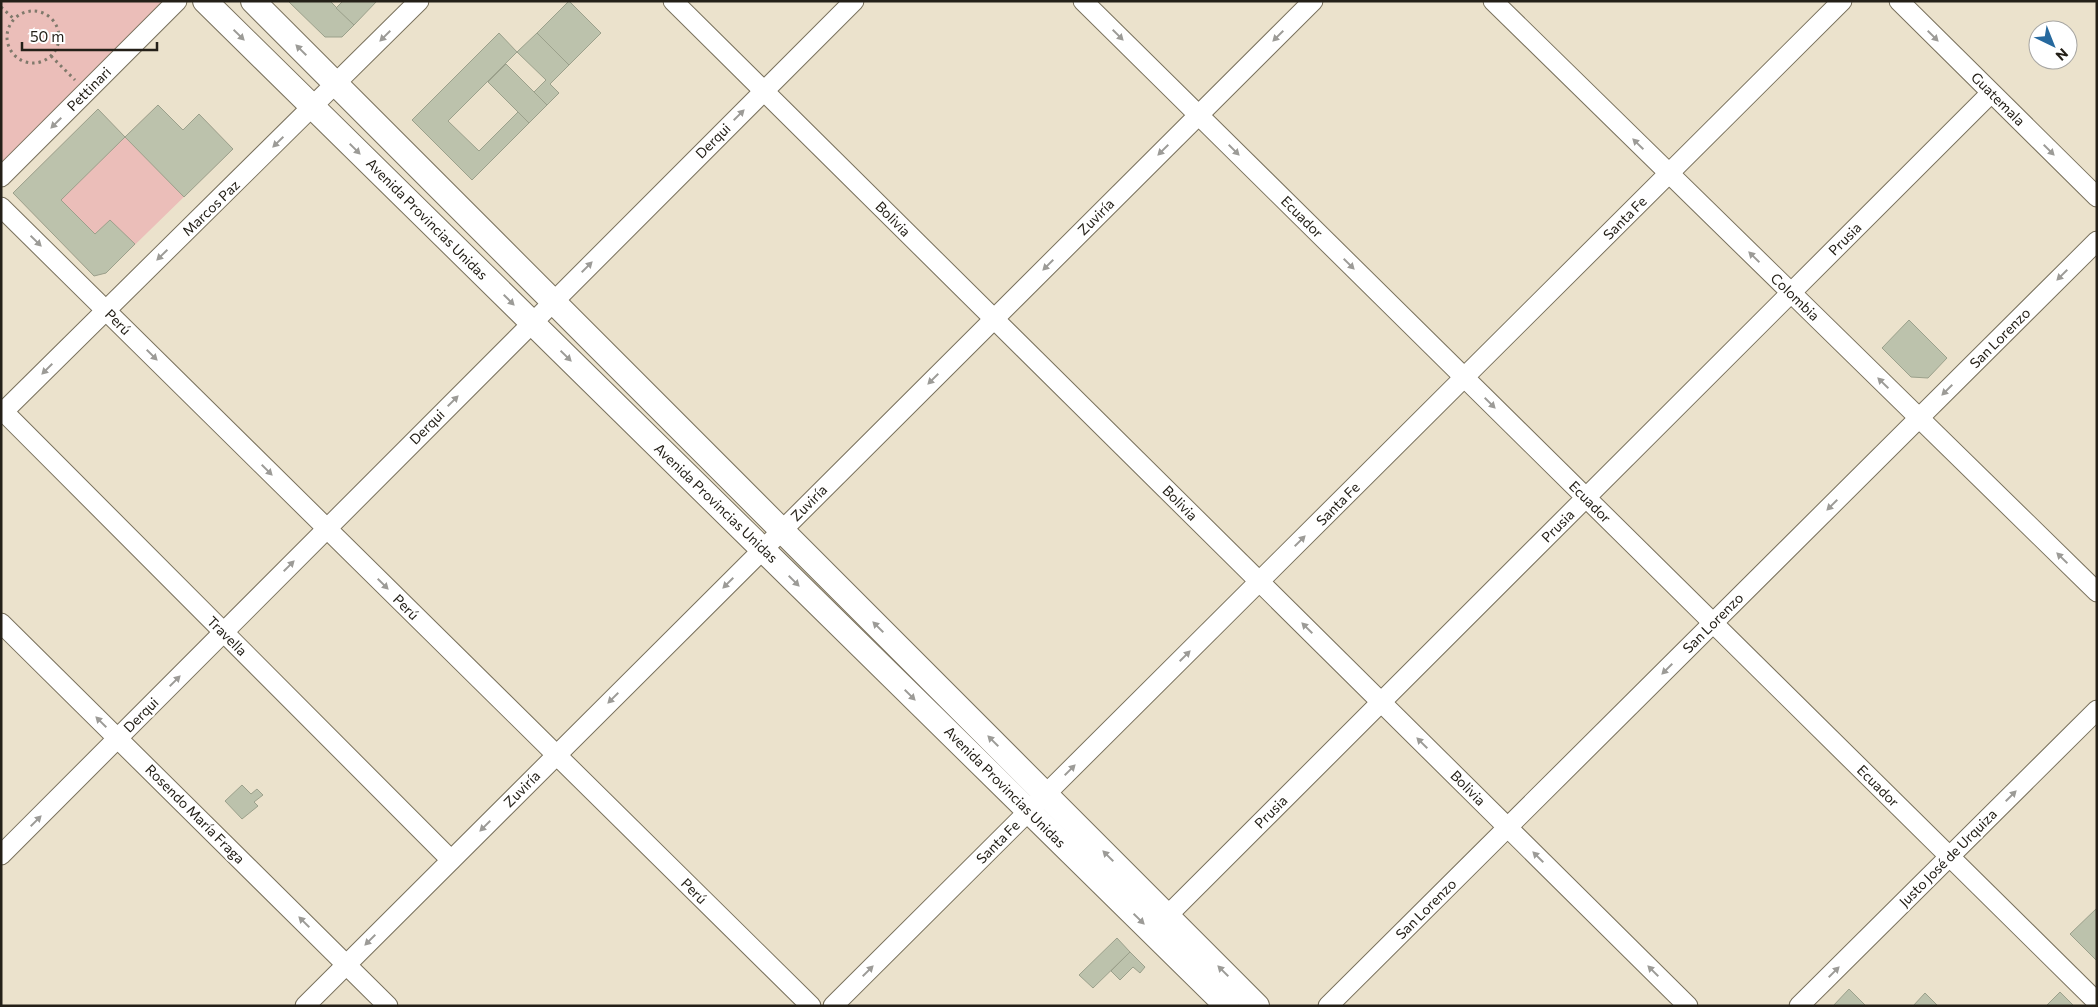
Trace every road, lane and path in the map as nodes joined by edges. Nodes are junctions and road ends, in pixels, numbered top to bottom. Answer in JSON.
{"nodes":[{"id":1,"x":177,"y":1,"type":"edge"},
{"id":2,"x":205,"y":1,"type":"edge"},
{"id":3,"x":253,"y":1,"type":"edge"},
{"id":4,"x":420,"y":1,"type":"edge"},
{"id":5,"x":673,"y":1,"type":"edge"},
{"id":6,"x":854,"y":1,"type":"edge"},
{"id":7,"x":1083,"y":1,"type":"edge"},
{"id":8,"x":1313,"y":1,"type":"edge"},
{"id":9,"x":1493,"y":1,"type":"edge"},
{"id":10,"x":1842,"y":1,"type":"edge"},
{"id":11,"x":1898,"y":1,"type":"edge"},
{"id":12,"x":1,"y":7,"type":"edge"},
{"id":13,"x":14,"y":19,"type":"junction"},
{"id":14,"x":51,"y":56,"type":"junction"},
{"id":15,"x":336,"y":84,"type":"junction"},
{"id":16,"x":764,"y":91,"type":"junction"},
{"id":17,"x":87,"y":92,"type":"junction"},
{"id":18,"x":1991,"y":93,"type":"junction"},
{"id":19,"x":313,"y":108,"type":"junction"},
{"id":20,"x":1198,"y":115,"type":"junction"},
{"id":21,"x":1669,"y":174,"type":"junction"},
{"id":22,"x":1,"y":178,"type":"edge"},
{"id":23,"x":2097,"y":197,"type":"edge"},
{"id":24,"x":1,"y":207,"type":"edge"},
{"id":25,"x":2097,"y":241,"type":"edge"},
{"id":26,"x":1791,"y":293,"type":"junction"},
{"id":27,"x":553,"y":301,"type":"junction"},
{"id":28,"x":106,"y":310,"type":"junction"},
{"id":29,"x":994,"y":319,"type":"junction"},
{"id":30,"x":532,"y":322,"type":"junction"},
{"id":31,"x":1465,"y":378,"type":"junction"},
{"id":32,"x":2,"y":413,"type":"edge"},
{"id":33,"x":1919,"y":418,"type":"junction"},
{"id":34,"x":1586,"y":498,"type":"junction"},
{"id":35,"x":326,"y":528,"type":"junction"},
{"id":36,"x":782,"y":530,"type":"junction"},
{"id":37,"x":762,"y":549,"type":"junction"},
{"id":38,"x":1259,"y":582,"type":"junction"},
{"id":39,"x":2097,"y":592,"type":"edge"},
{"id":40,"x":1,"y":623,"type":"edge"},
{"id":41,"x":1713,"y":623,"type":"junction"},
{"id":42,"x":223,"y":632,"type":"junction"},
{"id":43,"x":1381,"y":702,"type":"junction"},
{"id":44,"x":2097,"y":710,"type":"edge"},
{"id":45,"x":118,"y":738,"type":"junction"},
{"id":46,"x":556,"y":755,"type":"junction"},
{"id":47,"x":1046,"y":794,"type":"junction"},
{"id":48,"x":1029,"y":811,"type":"junction"},
{"id":49,"x":1508,"y":827,"type":"junction"},
{"id":50,"x":1,"y":855,"type":"edge"},
{"id":51,"x":1950,"y":857,"type":"junction"},
{"id":52,"x":450,"y":860,"type":"junction"},
{"id":53,"x":1167,"y":916,"type":"junction"},
{"id":54,"x":346,"y":964,"type":"junction"},
{"id":55,"x":2097,"y":1002,"type":"edge"},
{"id":56,"x":305,"y":1006,"type":"edge"},
{"id":57,"x":388,"y":1006,"type":"edge"},
{"id":58,"x":811,"y":1006,"type":"edge"},
{"id":59,"x":833,"y":1006,"type":"edge"},
{"id":60,"x":1227,"y":1006,"type":"edge"},
{"id":61,"x":1257,"y":1006,"type":"edge"},
{"id":62,"x":1328,"y":1006,"type":"edge"},
{"id":63,"x":1688,"y":1006,"type":"edge"},
{"id":64,"x":1799,"y":1006,"type":"edge"}],
"edges":[{"from":1,"to":17,"type":"street","name":"Pettinari"},
{"from":2,"to":19,"type":"main road","name":"Avenida Provincias Unidas","one_way":true},
{"from":15,"to":3,"type":"main road","name":"Avenida Provincias Unidas","one_way":true},
{"from":4,"to":15,"type":"street","name":"Marcos Paz","one_way":true},
{"from":5,"to":16,"type":"street","name":"Bolivia"},
{"from":6,"to":16,"type":"street","name":"Derqui"},
{"from":7,"to":20,"type":"street","name":"Ecuador","one_way":true},
{"from":8,"to":20,"type":"street","name":"Zuviría","one_way":true},
{"from":21,"to":9,"type":"street","name":"Colombia","one_way":true},
{"from":10,"to":21,"type":"street","name":"Santa Fe"},
{"from":11,"to":18,"type":"street","name":"Guatemala","one_way":true},
{"from":12,"to":13,"type":"path"},
{"from":13,"to":14,"type":"path"},
{"from":13,"to":14,"type":"path"},
{"from":14,"to":17,"type":"path"},
{"from":15,"to":19,"type":"street","name":"Marcos Paz"},
{"from":15,"to":27,"type":"main road","name":"Avenida Provincias Unidas"},
{"from":27,"to":16,"type":"street","name":"Derqui","one_way":true},
{"from":16,"to":29,"type":"street","name":"Bolivia"},
{"from":17,"to":22,"type":"street","name":"Pettinari","one_way":true},
{"from":18,"to":23,"type":"street","name":"Guatemala","one_way":true},
{"from":18,"to":26,"type":"street","name":"Prusia"},
{"from":19,"to":28,"type":"street","name":"Marcos Paz","one_way":true},
{"from":19,"to":30,"type":"main road","name":"Avenida Provincias Unidas","one_way":true},
{"from":20,"to":29,"type":"street","name":"Zuviría","one_way":true},
{"from":20,"to":31,"type":"street","name":"Ecuador","one_way":true},
{"from":26,"to":21,"type":"street","name":"Colombia","one_way":true},
{"from":21,"to":31,"type":"street","name":"Santa Fe"},
{"from":24,"to":28,"type":"street","name":"Perú","one_way":true},
{"from":25,"to":33,"type":"street","name":"San Lorenzo","one_way":true},
{"from":33,"to":26,"type":"street","name":"Colombia","one_way":true},
{"from":26,"to":34,"type":"street","name":"Prusia"},
{"from":27,"to":30,"type":"street","name":"Derqui"},
{"from":27,"to":36,"type":"main road","name":"Avenida Provincias Unidas"},
{"from":28,"to":32,"type":"street","name":"Marcos Paz","one_way":true},
{"from":28,"to":35,"type":"street","name":"Perú","one_way":true},
{"from":29,"to":36,"type":"street","name":"Zuviría","one_way":true},
{"from":29,"to":38,"type":"street","name":"Bolivia"},
{"from":35,"to":30,"type":"street","name":"Derqui","one_way":true},
{"from":30,"to":37,"type":"main road","name":"Avenida Provincias Unidas","one_way":true},
{"from":31,"to":34,"type":"street","name":"Ecuador","one_way":true},
{"from":38,"to":31,"type":"street","name":"Santa Fe","one_way":true},
{"from":32,"to":42,"type":"street","name":"Travella"},
{"from":39,"to":33,"type":"street","name":"Colombia","one_way":true},
{"from":33,"to":41,"type":"street","name":"San Lorenzo","one_way":true},
{"from":34,"to":41,"type":"street","name":"Ecuador"},
{"from":34,"to":43,"type":"street","name":"Prusia"},
{"from":42,"to":35,"type":"street","name":"Derqui","one_way":true},
{"from":35,"to":46,"type":"street","name":"Perú","one_way":true},
{"from":36,"to":37,"type":"street","name":"Zuviría"},
{"from":47,"to":36,"type":"main road","name":"Avenida Provincias Unidas","one_way":true},
{"from":37,"to":46,"type":"street","name":"Zuviría","one_way":true},
{"from":37,"to":48,"type":"main road","name":"Avenida Provincias Unidas","one_way":true},
{"from":43,"to":38,"type":"street","name":"Bolivia","one_way":true},
{"from":47,"to":38,"type":"street","name":"Santa Fe","one_way":true},
{"from":45,"to":40,"type":"street","name":"Rosendo María Fraga","one_way":true},
{"from":41,"to":49,"type":"street","name":"San Lorenzo","one_way":true},
{"from":41,"to":51,"type":"street","name":"Ecuador"},
{"from":45,"to":42,"type":"street","name":"Derqui","one_way":true},
{"from":42,"to":52,"type":"street","name":"Travella"},
{"from":49,"to":43,"type":"street","name":"Bolivia","one_way":true},
{"from":43,"to":53,"type":"street","name":"Prusia"},
{"from":51,"to":44,"type":"street","name":"Justo José de Urquiza","one_way":true},
{"from":50,"to":45,"type":"street","name":"Derqui","one_way":true},
{"from":54,"to":45,"type":"street","name":"Rosendo María Fraga","one_way":true},
{"from":46,"to":52,"type":"street","name":"Zuviría","one_way":true},
{"from":46,"to":58,"type":"street","name":"Perú"},
{"from":47,"to":48,"type":"street","name":"Santa Fe"},
{"from":53,"to":47,"type":"main road","name":"Avenida Provincias Unidas","one_way":true},
{"from":59,"to":48,"type":"street","name":"Santa Fe","one_way":true},
{"from":48,"to":60,"type":"main road","name":"Avenida Provincias Unidas","one_way":true},
{"from":49,"to":62,"type":"street","name":"San Lorenzo"},
{"from":63,"to":49,"type":"street","name":"Bolivia","one_way":true},
{"from":51,"to":55,"type":"street","name":"Ecuador"},
{"from":64,"to":51,"type":"street","name":"Justo José de Urquiza","one_way":true},
{"from":52,"to":54,"type":"street","name":"Zuviría","one_way":true},
{"from":61,"to":53,"type":"main road","name":"Avenida Provincias Unidas","one_way":true},
{"from":54,"to":56,"type":"street","name":"Zuviría"},
{"from":54,"to":57,"type":"street","name":"Rosendo María Fraga"}]}
